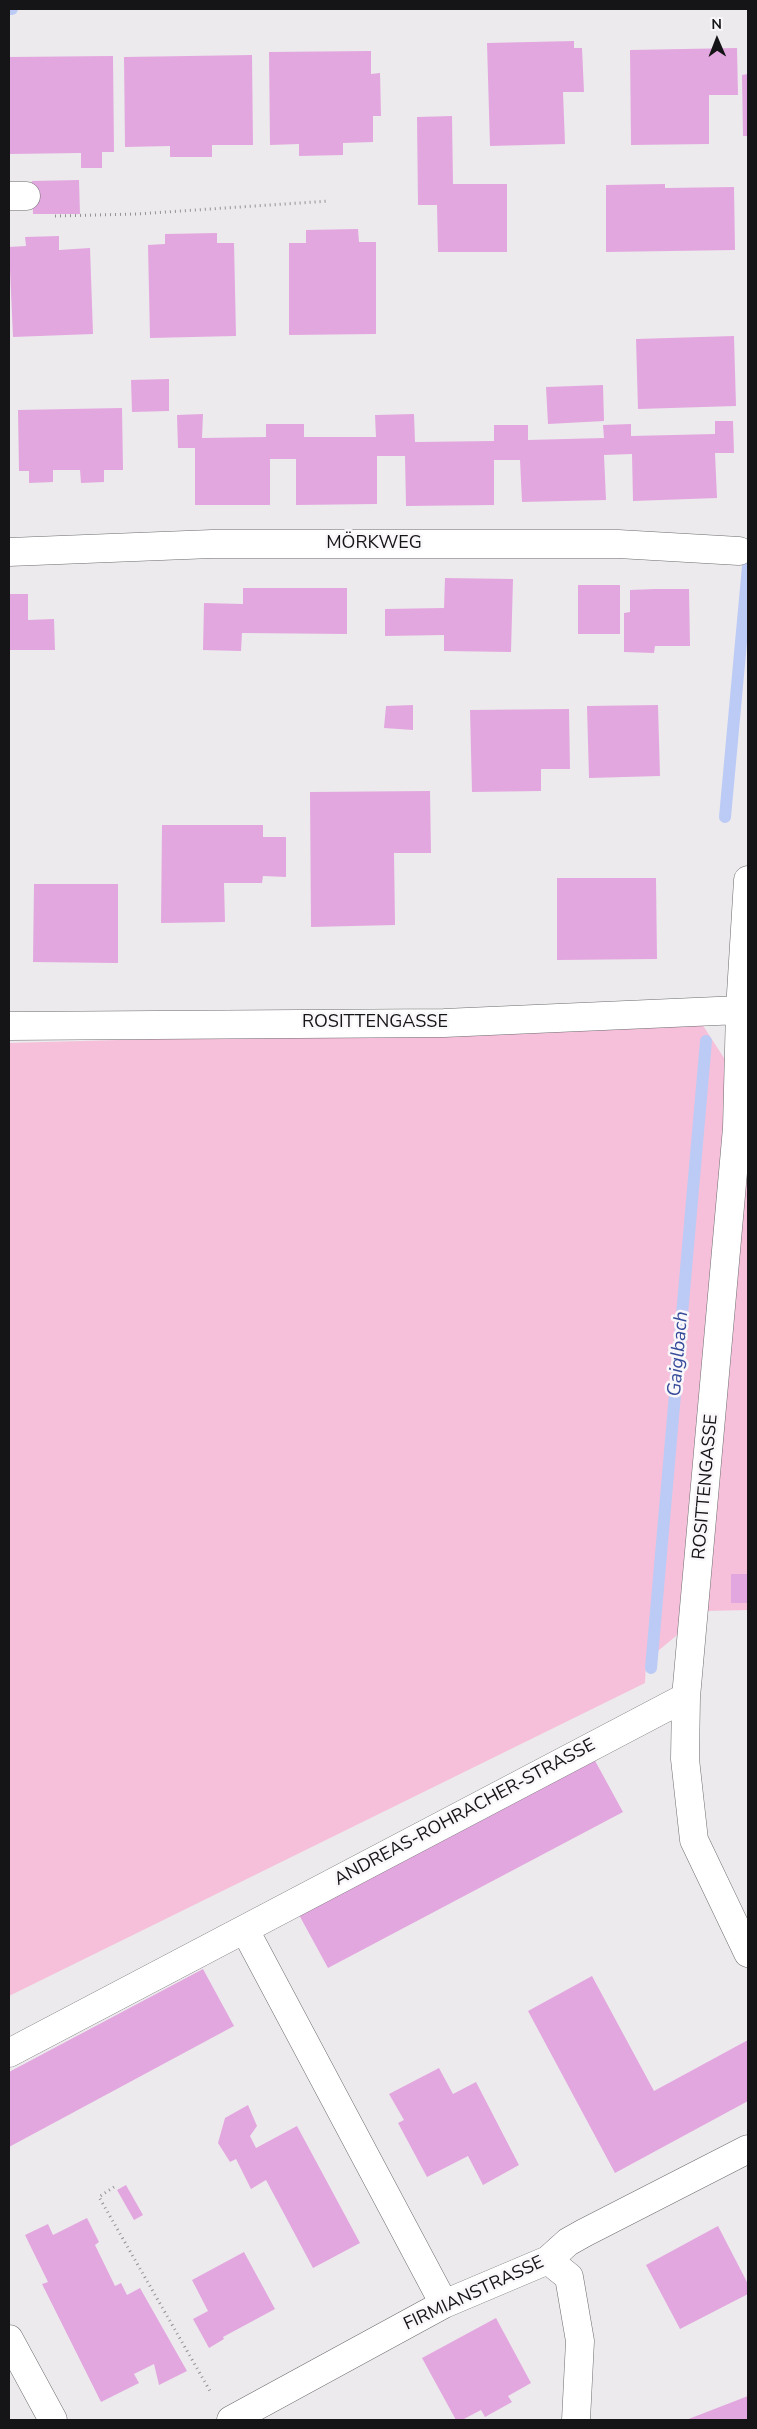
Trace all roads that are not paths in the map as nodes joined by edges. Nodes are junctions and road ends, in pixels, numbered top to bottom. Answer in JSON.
{"nodes":[{"id":1,"x":739,"y":551,"type":"dead end"},
{"id":2,"x":9,"y":552,"type":"edge"},
{"id":3,"x":748,"y":880,"type":"edge"},
{"id":4,"x":740,"y":1010,"type":"junction"},
{"id":5,"x":9,"y":1026,"type":"edge"},
{"id":6,"x":686,"y":1697,"type":"junction"},
{"id":7,"x":245,"y":1930,"type":"junction"},
{"id":8,"x":748,"y":1952,"type":"edge"},
{"id":9,"x":9,"y":2053,"type":"edge"},
{"id":10,"x":746,"y":2156,"type":"edge"},
{"id":11,"x":548,"y":2260,"type":"junction"},
{"id":12,"x":444,"y":2304,"type":"junction"},
{"id":13,"x":9,"y":2339,"type":"edge"},
{"id":14,"x":53,"y":2420,"type":"edge"},
{"id":15,"x":231,"y":2420,"type":"edge"},
{"id":16,"x":576,"y":2420,"type":"edge"}],
"edges":[{"from":1,"to":2,"type":"street","name":"MÖRKWEG"},
{"from":3,"to":4,"type":"street","name":"ROSITTENGASSE"},
{"from":4,"to":5,"type":"street","name":"ROSITTENGASSE"},
{"from":4,"to":6,"type":"street","name":"ROSITTENGASSE"},
{"from":6,"to":7,"type":"street","name":"ANDREAS-ROHRACHER-STRASSE"},
{"from":6,"to":8,"type":"street","name":"ROSITTENGASSE"},
{"from":7,"to":9,"type":"street","name":"ANDREAS-ROHRACHER-STRASSE"},
{"from":7,"to":12,"type":"street"},
{"from":10,"to":11,"type":"street","name":"FIRMIANSTRASSE"},
{"from":11,"to":12,"type":"street","name":"FIRMIANSTRASSE"},
{"from":11,"to":16,"type":"street"},
{"from":12,"to":15,"type":"street","name":"FIRMIANSTRASSE"},
{"from":13,"to":14,"type":"street"}]}
